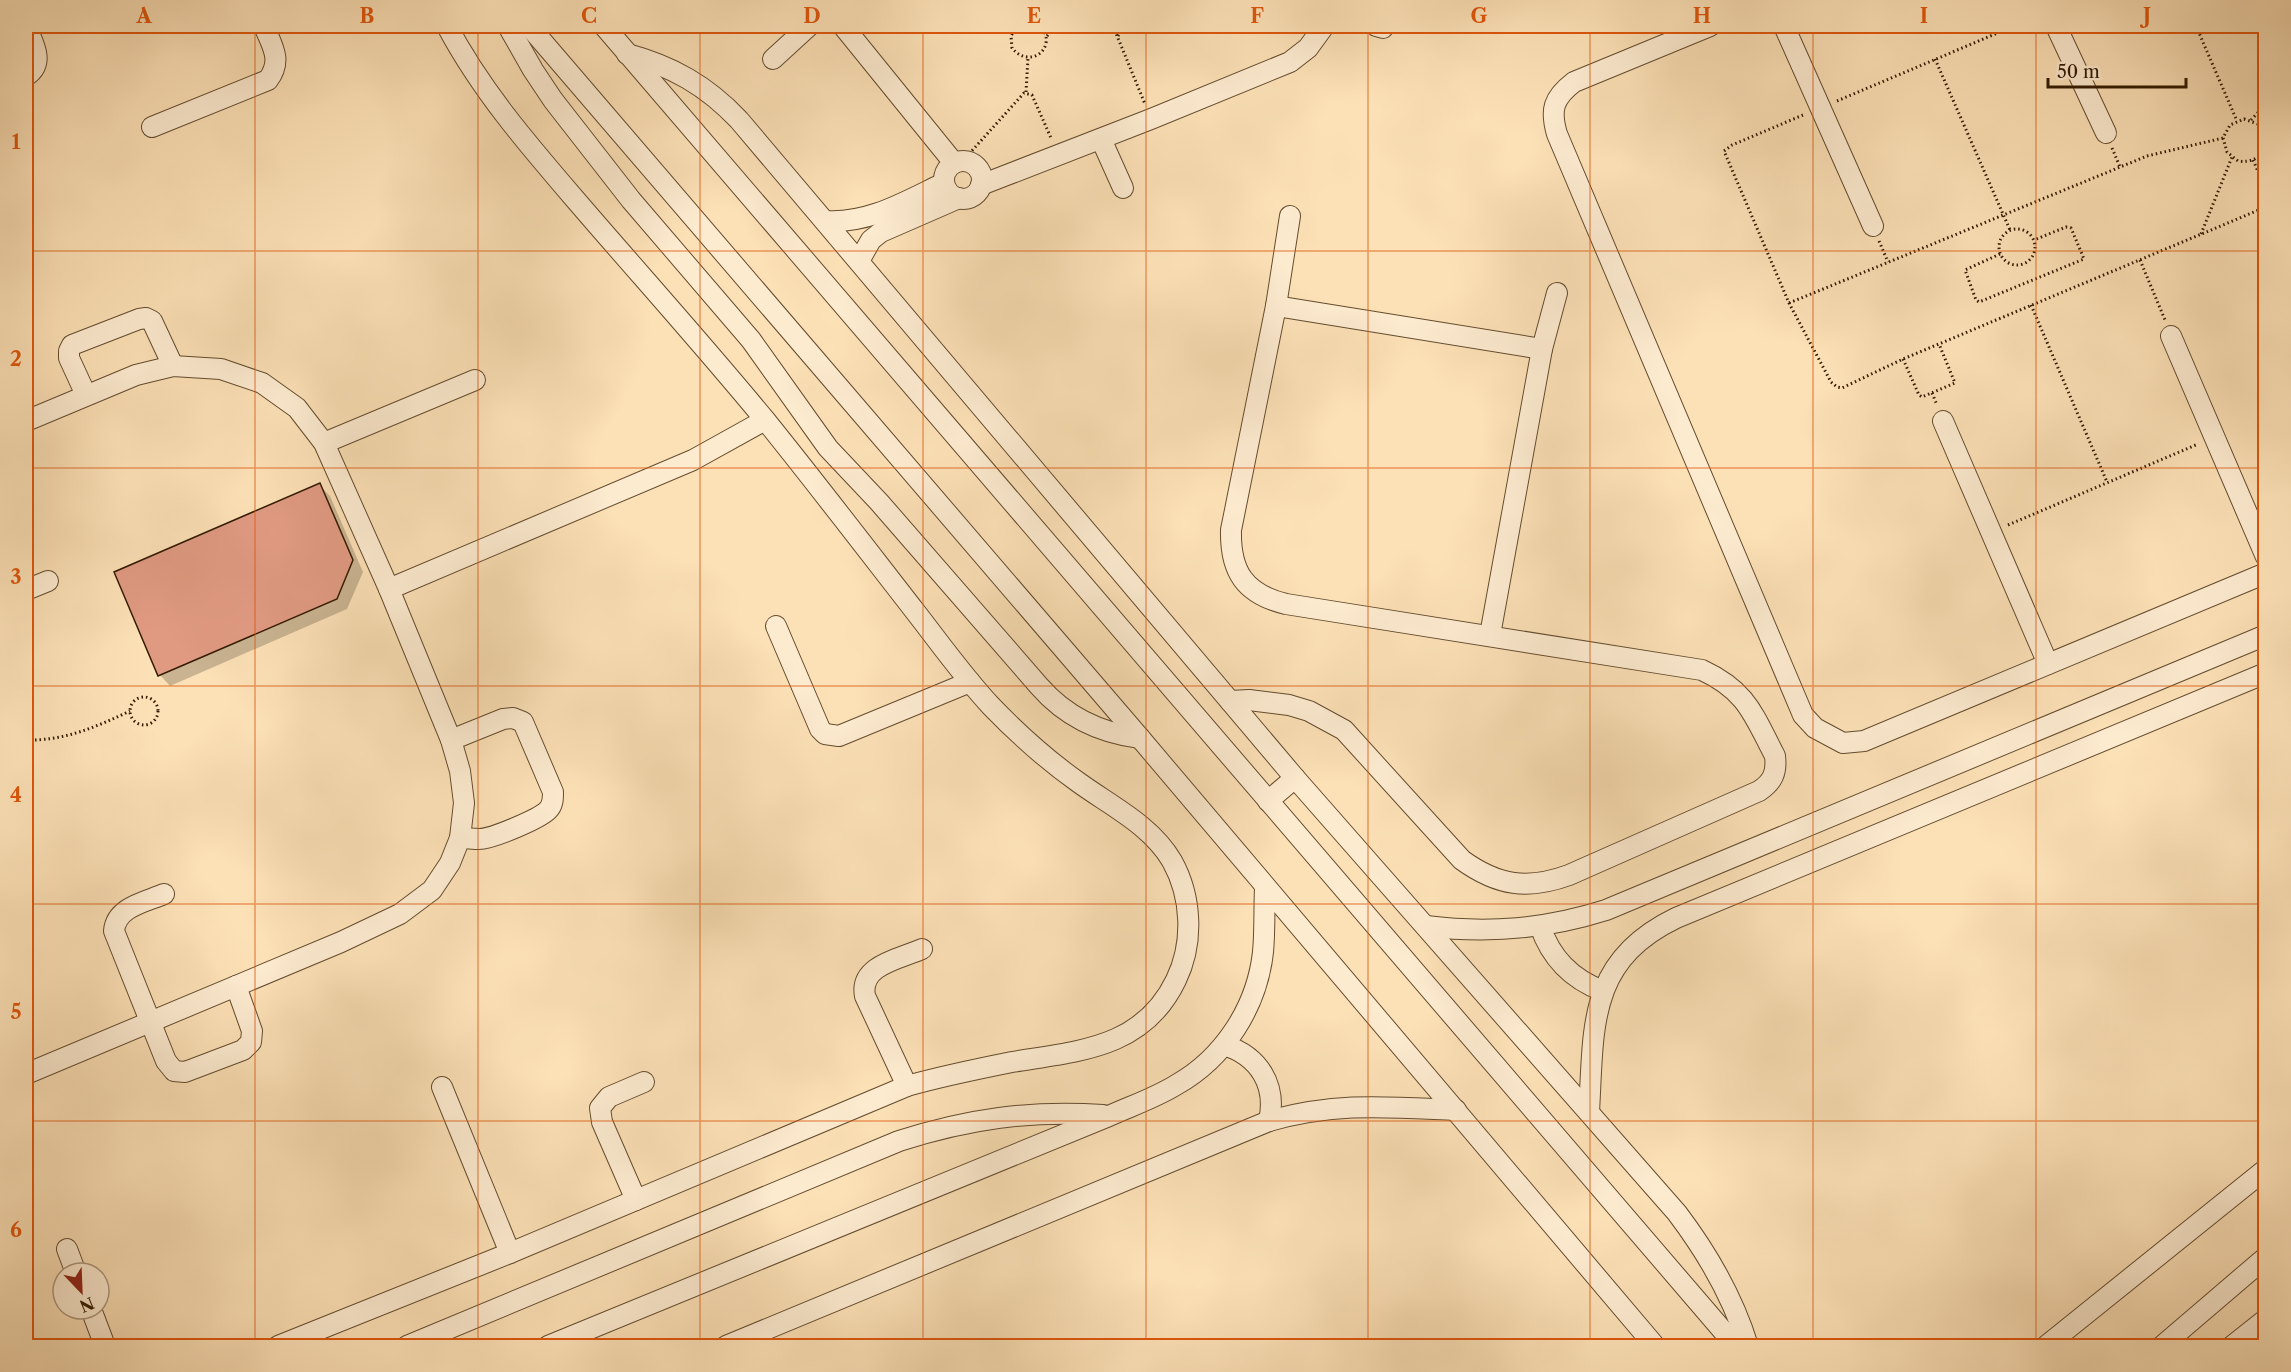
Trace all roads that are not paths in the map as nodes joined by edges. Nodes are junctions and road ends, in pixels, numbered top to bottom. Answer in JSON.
{"nodes":[{"id":1,"x":26,"y":26,"type":"edge"},
{"id":2,"x":264,"y":26,"type":"edge"},
{"id":3,"x":447,"y":26,"type":"edge"},
{"id":4,"x":508,"y":26,"type":"edge"},
{"id":5,"x":529,"y":26,"type":"edge"},
{"id":6,"x":604,"y":26,"type":"edge"},
{"id":7,"x":809,"y":26,"type":"edge"},
{"id":8,"x":843,"y":26,"type":"edge"},
{"id":9,"x":1324,"y":26,"type":"edge"},
{"id":10,"x":1710,"y":26,"type":"edge"},
{"id":11,"x":1784,"y":26,"type":"edge"},
{"id":12,"x":2056,"y":26,"type":"edge"},
{"id":13,"x":627,"y":54,"type":"junction"},
{"id":14,"x":773,"y":59,"type":"dead end"},
{"id":15,"x":26,"y":76,"type":"edge"},
{"id":16,"x":152,"y":127,"type":"dead end"},
{"id":17,"x":2106,"y":133,"type":"dead end"},
{"id":18,"x":1101,"y":139,"type":"junction"},
{"id":19,"x":958,"y":162,"type":"junction"},
{"id":20,"x":944,"y":183,"type":"junction"},
{"id":21,"x":981,"y":185,"type":"junction"},
{"id":22,"x":1123,"y":188,"type":"dead end"},
{"id":23,"x":959,"y":198,"type":"junction"},
{"id":24,"x":1290,"y":216,"type":"dead end"},
{"id":25,"x":825,"y":221,"type":"junction"},
{"id":26,"x":1873,"y":226,"type":"dead end"},
{"id":27,"x":859,"y":261,"type":"junction"},
{"id":28,"x":1557,"y":293,"type":"dead end"},
{"id":29,"x":1276,"y":306,"type":"junction"},
{"id":30,"x":2171,"y":336,"type":"road end"},
{"id":31,"x":1542,"y":349,"type":"junction"},
{"id":32,"x":173,"y":366,"type":"junction"},
{"id":33,"x":475,"y":380,"type":"dead end"},
{"id":34,"x":86,"y":395,"type":"junction"},
{"id":35,"x":26,"y":420,"type":"edge"},
{"id":36,"x":765,"y":420,"type":"junction"},
{"id":37,"x":1943,"y":421,"type":"dead end"},
{"id":38,"x":324,"y":443,"type":"junction"},
{"id":39,"x":2265,"y":557,"type":"edge"},
{"id":40,"x":2265,"y":573,"type":"edge"},
{"id":41,"x":48,"y":581,"type":"dead end"},
{"id":42,"x":389,"y":589,"type":"junction"},
{"id":43,"x":26,"y":590,"type":"edge"},
{"id":44,"x":776,"y":626,"type":"dead end"},
{"id":45,"x":1490,"y":635,"type":"junction"},
{"id":46,"x":2265,"y":635,"type":"edge"},
{"id":47,"x":2048,"y":664,"type":"junction"},
{"id":48,"x":2265,"y":673,"type":"edge"},
{"id":49,"x":970,"y":682,"type":"junction"},
{"id":50,"x":1230,"y":701,"type":"junction"},
{"id":51,"x":1140,"y":738,"type":"junction"},
{"id":52,"x":452,"y":740,"type":"junction"},
{"id":53,"x":1295,"y":778,"type":"junction"},
{"id":54,"x":1268,"y":801,"type":"junction"},
{"id":55,"x":460,"y":838,"type":"junction"},
{"id":56,"x":1265,"y":888,"type":"junction"},
{"id":57,"x":164,"y":894,"type":"dead end"},
{"id":58,"x":1426,"y":926,"type":"junction"},
{"id":59,"x":1540,"y":926,"type":"junction"},
{"id":60,"x":922,"y":950,"type":"dead end"},
{"id":61,"x":236,"y":986,"type":"junction"},
{"id":62,"x":1603,"y":991,"type":"junction"},
{"id":63,"x":151,"y":1022,"type":"junction"},
{"id":64,"x":1224,"y":1045,"type":"junction"},
{"id":65,"x":26,"y":1074,"type":"edge"},
{"id":66,"x":644,"y":1082,"type":"dead end"},
{"id":67,"x":907,"y":1086,"type":"junction"},
{"id":68,"x":442,"y":1087,"type":"dead end"},
{"id":69,"x":1456,"y":1110,"type":"junction"},
{"id":70,"x":1589,"y":1112,"type":"junction"},
{"id":71,"x":1109,"y":1116,"type":"junction"},
{"id":72,"x":1269,"y":1121,"type":"junction"},
{"id":73,"x":2265,"y":1169,"type":"edge"},
{"id":74,"x":636,"y":1200,"type":"junction"},
{"id":75,"x":67,"y":1249,"type":"dead end"},
{"id":76,"x":510,"y":1253,"type":"junction"},
{"id":77,"x":2265,"y":1257,"type":"edge"},
{"id":78,"x":72,"y":1261,"type":"edge"},
{"id":79,"x":2265,"y":1319,"type":"edge"},
{"id":80,"x":95,"y":1321,"type":"edge"},
{"id":81,"x":105,"y":1347,"type":"edge"},
{"id":82,"x":278,"y":1347,"type":"edge"},
{"id":83,"x":407,"y":1347,"type":"edge"},
{"id":84,"x":548,"y":1347,"type":"edge"},
{"id":85,"x":726,"y":1347,"type":"edge"},
{"id":86,"x":1655,"y":1347,"type":"edge"},
{"id":87,"x":1736,"y":1347,"type":"edge"},
{"id":88,"x":1748,"y":1347,"type":"edge"},
{"id":89,"x":2046,"y":1347,"type":"edge"},
{"id":90,"x":2162,"y":1347,"type":"edge"},
{"id":91,"x":2232,"y":1347,"type":"edge"}],
"edges":[{"from":1,"to":15,"type":"street"},
{"from":2,"to":16,"type":"street"},
{"from":3,"to":36,"type":"street"},
{"from":4,"to":51,"type":"street"},
{"from":5,"to":51,"type":"street"},
{"from":6,"to":13,"type":"street"},
{"from":7,"to":14,"type":"street"},
{"from":8,"to":19,"type":"street"},
{"from":9,"to":18,"type":"street"},
{"from":10,"to":47,"type":"street"},
{"from":11,"to":26,"type":"street"},
{"from":12,"to":17,"type":"street"},
{"from":13,"to":25,"type":"street"},
{"from":13,"to":54,"type":"street"},
{"from":18,"to":21,"type":"street"},
{"from":18,"to":22,"type":"street"},
{"from":19,"to":20,"type":"street"},
{"from":19,"to":21,"type":"street"},
{"from":20,"to":23,"type":"street"},
{"from":20,"to":25,"type":"street"},
{"from":21,"to":23,"type":"street"},
{"from":23,"to":27,"type":"street"},
{"from":24,"to":29,"type":"street"},
{"from":25,"to":27,"type":"street"},
{"from":27,"to":50,"type":"street"},
{"from":28,"to":31,"type":"street"},
{"from":29,"to":31,"type":"street"},
{"from":29,"to":45,"type":"street"},
{"from":30,"to":39,"type":"street"},
{"from":31,"to":45,"type":"street"},
{"from":32,"to":34,"type":"street"},
{"from":32,"to":34,"type":"street"},
{"from":32,"to":38,"type":"street"},
{"from":33,"to":38,"type":"street"},
{"from":34,"to":35,"type":"street"},
{"from":36,"to":42,"type":"street"},
{"from":36,"to":49,"type":"street"},
{"from":37,"to":47,"type":"street"},
{"from":38,"to":42,"type":"street"},
{"from":40,"to":47,"type":"street"},
{"from":41,"to":43,"type":"street"},
{"from":42,"to":52,"type":"street"},
{"from":44,"to":49,"type":"street"},
{"from":45,"to":50,"type":"street"},
{"from":46,"to":59,"type":"street"},
{"from":48,"to":62,"type":"street"},
{"from":49,"to":67,"type":"street"},
{"from":50,"to":53,"type":"street"},
{"from":51,"to":56,"type":"street"},
{"from":52,"to":55,"type":"street"},
{"from":52,"to":55,"type":"street"},
{"from":53,"to":54,"type":"street"},
{"from":53,"to":58,"type":"street"},
{"from":54,"to":87,"type":"street"},
{"from":55,"to":61,"type":"street"},
{"from":56,"to":64,"type":"street"},
{"from":56,"to":69,"type":"street"},
{"from":57,"to":63,"type":"street"},
{"from":58,"to":59,"type":"street"},
{"from":58,"to":70,"type":"street"},
{"from":59,"to":62,"type":"street"},
{"from":60,"to":67,"type":"street"},
{"from":61,"to":63,"type":"street"},
{"from":61,"to":63,"type":"street"},
{"from":62,"to":70,"type":"street"},
{"from":63,"to":65,"type":"street"},
{"from":64,"to":71,"type":"street"},
{"from":64,"to":72,"type":"street"},
{"from":66,"to":74,"type":"street"},
{"from":67,"to":74,"type":"street"},
{"from":68,"to":76,"type":"street"},
{"from":69,"to":72,"type":"street"},
{"from":69,"to":86,"type":"street"},
{"from":70,"to":88,"type":"street"},
{"from":71,"to":83,"type":"street"},
{"from":71,"to":84,"type":"street"},
{"from":72,"to":85,"type":"street"},
{"from":73,"to":89,"type":"street"},
{"from":74,"to":76,"type":"street"},
{"from":75,"to":78,"type":"street"},
{"from":76,"to":82,"type":"street"},
{"from":77,"to":90,"type":"street"},
{"from":79,"to":91,"type":"street"},
{"from":80,"to":81,"type":"street"}]}
